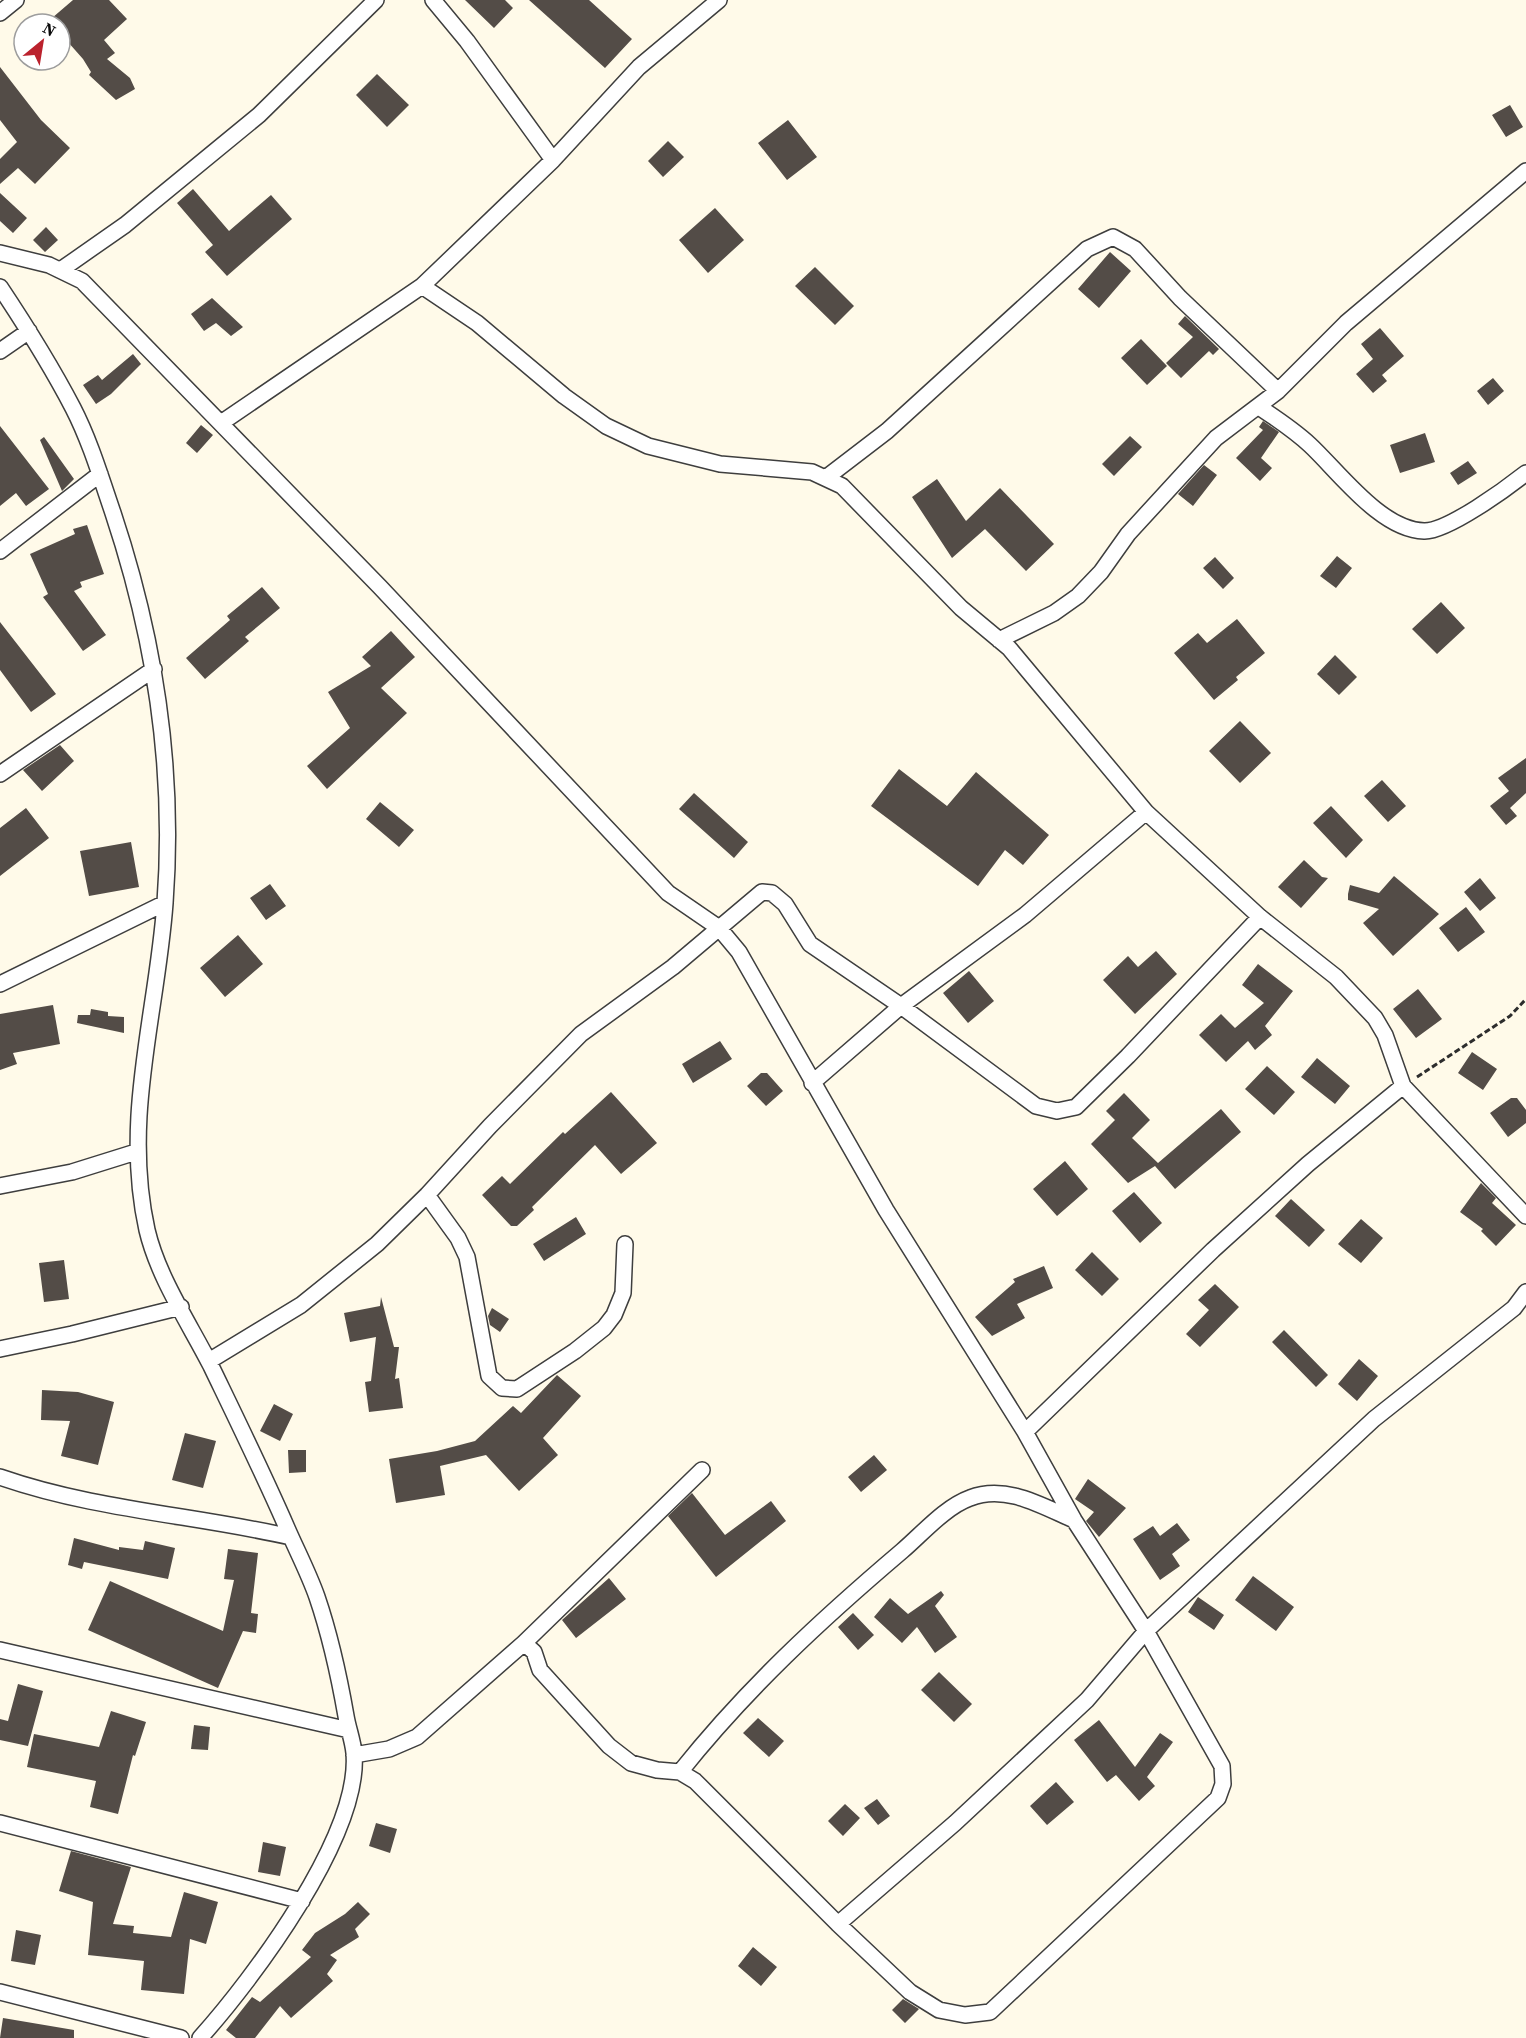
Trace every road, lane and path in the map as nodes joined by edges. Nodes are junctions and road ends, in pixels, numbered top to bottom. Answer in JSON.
{"nodes":[{"id":1,"x":16,"y":0,"type":"edge"},
{"id":2,"x":376,"y":0,"type":"edge"},
{"id":3,"x":433,"y":0,"type":"edge"},
{"id":4,"x":719,"y":0,"type":"edge"},
{"id":5,"x":0,"y":13,"type":"edge"},
{"id":6,"x":553,"y":160,"type":"junction"},
{"id":7,"x":1526,"y":171,"type":"edge"},
{"id":8,"x":0,"y":253,"type":"edge"},
{"id":9,"x":62,"y":269,"type":"junction"},
{"id":10,"x":0,"y":286,"type":"edge"},
{"id":11,"x":422,"y":286,"type":"junction"},
{"id":12,"x":29,"y":331,"type":"junction"},
{"id":13,"x":0,"y":351,"type":"edge"},
{"id":14,"x":1278,"y":391,"type":"junction"},
{"id":15,"x":1259,"y":407,"type":"junction"},
{"id":16,"x":221,"y":423,"type":"junction"},
{"id":17,"x":1526,"y":472,"type":"edge"},
{"id":18,"x":100,"y":474,"type":"junction"},
{"id":19,"x":827,"y":477,"type":"junction"},
{"id":20,"x":0,"y":551,"type":"edge"},
{"id":21,"x":999,"y":640,"type":"junction"},
{"id":22,"x":154,"y":669,"type":"junction"},
{"id":23,"x":0,"y":774,"type":"edge"},
{"id":24,"x":1146,"y":812,"type":"junction"},
{"id":25,"x":165,"y":903,"type":"junction"},
{"id":26,"x":1260,"y":917,"type":"junction"},
{"id":27,"x":719,"y":928,"type":"junction"},
{"id":28,"x":0,"y":984,"type":"edge"},
{"id":29,"x":1526,"y":999,"type":"edge"},
{"id":30,"x":901,"y":1006,"type":"junction"},
{"id":31,"x":812,"y":1083,"type":"junction"},
{"id":32,"x":1403,"y":1086,"type":"junction"},
{"id":33,"x":136,"y":1152,"type":"junction"},
{"id":34,"x":0,"y":1186,"type":"edge"},
{"id":35,"x":427,"y":1196,"type":"junction"},
{"id":36,"x":1526,"y":1216,"type":"edge"},
{"id":37,"x":625,"y":1244,"type":"dead end"},
{"id":38,"x":1526,"y":1292,"type":"edge"},
{"id":39,"x":180,"y":1306,"type":"junction"},
{"id":40,"x":0,"y":1349,"type":"edge"},
{"id":41,"x":208,"y":1361,"type":"junction"},
{"id":42,"x":1025,"y":1432,"type":"junction"},
{"id":43,"x":702,"y":1470,"type":"dead end"},
{"id":44,"x":0,"y":1477,"type":"edge"},
{"id":45,"x":1074,"y":1520,"type":"junction"},
{"id":46,"x":291,"y":1537,"type":"junction"},
{"id":47,"x":1146,"y":1631,"type":"junction"},
{"id":48,"x":524,"y":1643,"type":"junction"},
{"id":49,"x":0,"y":1650,"type":"edge"},
{"id":50,"x":349,"y":1730,"type":"junction"},
{"id":51,"x":354,"y":1755,"type":"junction"},
{"id":52,"x":680,"y":1772,"type":"junction"},
{"id":53,"x":0,"y":1823,"type":"edge"},
{"id":54,"x":302,"y":1901,"type":"junction"},
{"id":55,"x":838,"y":1924,"type":"junction"},
{"id":56,"x":0,"y":1992,"type":"edge"},
{"id":57,"x":181,"y":2038,"type":"edge"},
{"id":58,"x":200,"y":2038,"type":"edge"}],
"edges":[{"from":1,"to":5,"type":"street"},
{"from":2,"to":9,"type":"street"},
{"from":3,"to":6,"type":"street"},
{"from":4,"to":6,"type":"street"},
{"from":6,"to":11,"type":"street"},
{"from":7,"to":14,"type":"street"},
{"from":8,"to":9,"type":"street"},
{"from":9,"to":16,"type":"street"},
{"from":10,"to":12,"type":"street"},
{"from":11,"to":16,"type":"street"},
{"from":11,"to":19,"type":"street"},
{"from":12,"to":13,"type":"street"},
{"from":12,"to":18,"type":"street"},
{"from":14,"to":15,"type":"street"},
{"from":14,"to":19,"type":"street"},
{"from":15,"to":17,"type":"street"},
{"from":15,"to":21,"type":"street"},
{"from":16,"to":27,"type":"street"},
{"from":18,"to":20,"type":"street"},
{"from":18,"to":22,"type":"street"},
{"from":19,"to":21,"type":"street"},
{"from":21,"to":24,"type":"street"},
{"from":22,"to":23,"type":"street"},
{"from":22,"to":25,"type":"street"},
{"from":24,"to":26,"type":"street"},
{"from":24,"to":30,"type":"street"},
{"from":25,"to":28,"type":"street"},
{"from":25,"to":33,"type":"street"},
{"from":26,"to":30,"type":"street"},
{"from":26,"to":32,"type":"street"},
{"from":27,"to":30,"type":"street"},
{"from":27,"to":31,"type":"street"},
{"from":27,"to":35,"type":"street"},
{"from":29,"to":32,"type":"path"},
{"from":30,"to":31,"type":"street"},
{"from":31,"to":42,"type":"street"},
{"from":32,"to":36,"type":"street"},
{"from":32,"to":42,"type":"street"},
{"from":33,"to":34,"type":"street"},
{"from":33,"to":39,"type":"street"},
{"from":35,"to":37,"type":"street"},
{"from":35,"to":41,"type":"street"},
{"from":38,"to":47,"type":"street"},
{"from":39,"to":40,"type":"street"},
{"from":39,"to":41,"type":"street"},
{"from":41,"to":46,"type":"street"},
{"from":42,"to":45,"type":"street"},
{"from":43,"to":48,"type":"street"},
{"from":44,"to":46,"type":"street"},
{"from":45,"to":47,"type":"street"},
{"from":45,"to":52,"type":"street"},
{"from":46,"to":50,"type":"street"},
{"from":47,"to":55,"type":"street"},
{"from":47,"to":55,"type":"street"},
{"from":48,"to":51,"type":"street"},
{"from":48,"to":52,"type":"street"},
{"from":49,"to":50,"type":"street"},
{"from":50,"to":51,"type":"street"},
{"from":51,"to":54,"type":"street"},
{"from":52,"to":55,"type":"street"},
{"from":53,"to":54,"type":"street"},
{"from":54,"to":58,"type":"street"},
{"from":56,"to":57,"type":"street"}]}
